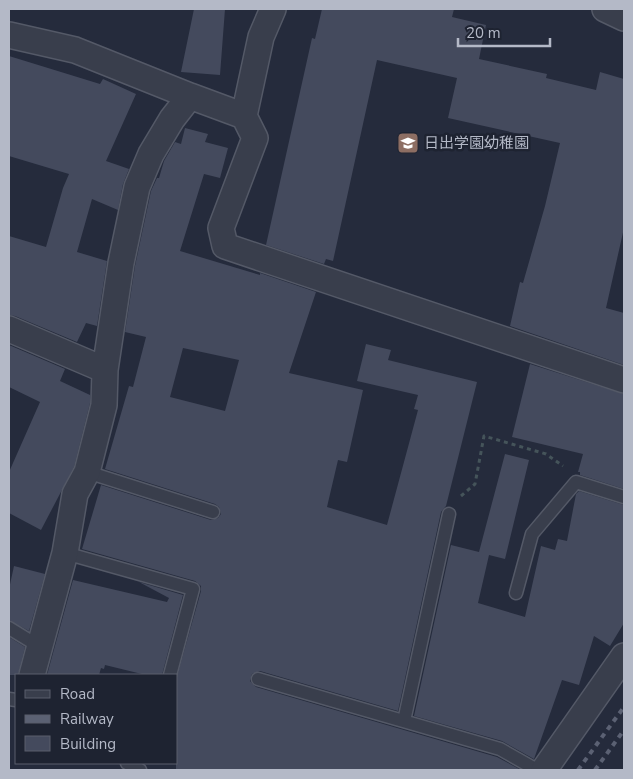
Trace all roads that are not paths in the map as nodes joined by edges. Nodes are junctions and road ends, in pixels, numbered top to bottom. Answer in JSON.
{"nodes":[{"id":1,"x":273,"y":9,"type":"edge"},
{"id":2,"x":605,"y":9,"type":"edge"},
{"id":3,"x":624,"y":18,"type":"edge"},
{"id":4,"x":9,"y":35,"type":"edge"},
{"id":5,"x":190,"y":96,"type":"junction"},
{"id":6,"x":244,"y":116,"type":"junction"},
{"id":7,"x":9,"y":329,"type":"edge"},
{"id":8,"x":104,"y":370,"type":"junction"},
{"id":9,"x":624,"y":380,"type":"edge"},
{"id":10,"x":87,"y":472,"type":"junction"},
{"id":11,"x":624,"y":497,"type":"edge"},
{"id":12,"x":213,"y":512,"type":"dead end"},
{"id":13,"x":449,"y":514,"type":"road end"},
{"id":14,"x":65,"y":552,"type":"junction"},
{"id":15,"x":516,"y":593,"type":"dead end"},
{"id":16,"x":9,"y":628,"type":"edge"},
{"id":17,"x":40,"y":647,"type":"junction"},
{"id":18,"x":624,"y":656,"type":"edge"},
{"id":19,"x":32,"y":674,"type":"edge"},
{"id":20,"x":170,"y":674,"type":"edge"},
{"id":21,"x":258,"y":679,"type":"dead end"},
{"id":22,"x":404,"y":721,"type":"junction"},
{"id":23,"x":129,"y":764,"type":"edge"},
{"id":24,"x":140,"y":770,"type":"edge"},
{"id":25,"x":537,"y":770,"type":"edge"},
{"id":26,"x":544,"y":770,"type":"edge"}],
"edges":[{"from":1,"to":6,"type":"street"},
{"from":2,"to":3,"type":"street"},
{"from":4,"to":5,"type":"street"},
{"from":5,"to":6,"type":"street"},
{"from":5,"to":8,"type":"street"},
{"from":6,"to":9,"type":"street"},
{"from":7,"to":8,"type":"street"},
{"from":8,"to":10,"type":"street"},
{"from":10,"to":12,"type":"lane"},
{"from":10,"to":14,"type":"street"},
{"from":11,"to":15,"type":"lane"},
{"from":13,"to":22,"type":"lane"},
{"from":14,"to":17,"type":"street"},
{"from":14,"to":20,"type":"lane"},
{"from":16,"to":17,"type":"lane"},
{"from":17,"to":19,"type":"street"},
{"from":18,"to":26,"type":"street"},
{"from":21,"to":22,"type":"lane"},
{"from":22,"to":25,"type":"lane"},
{"from":23,"to":24,"type":"lane"}]}
